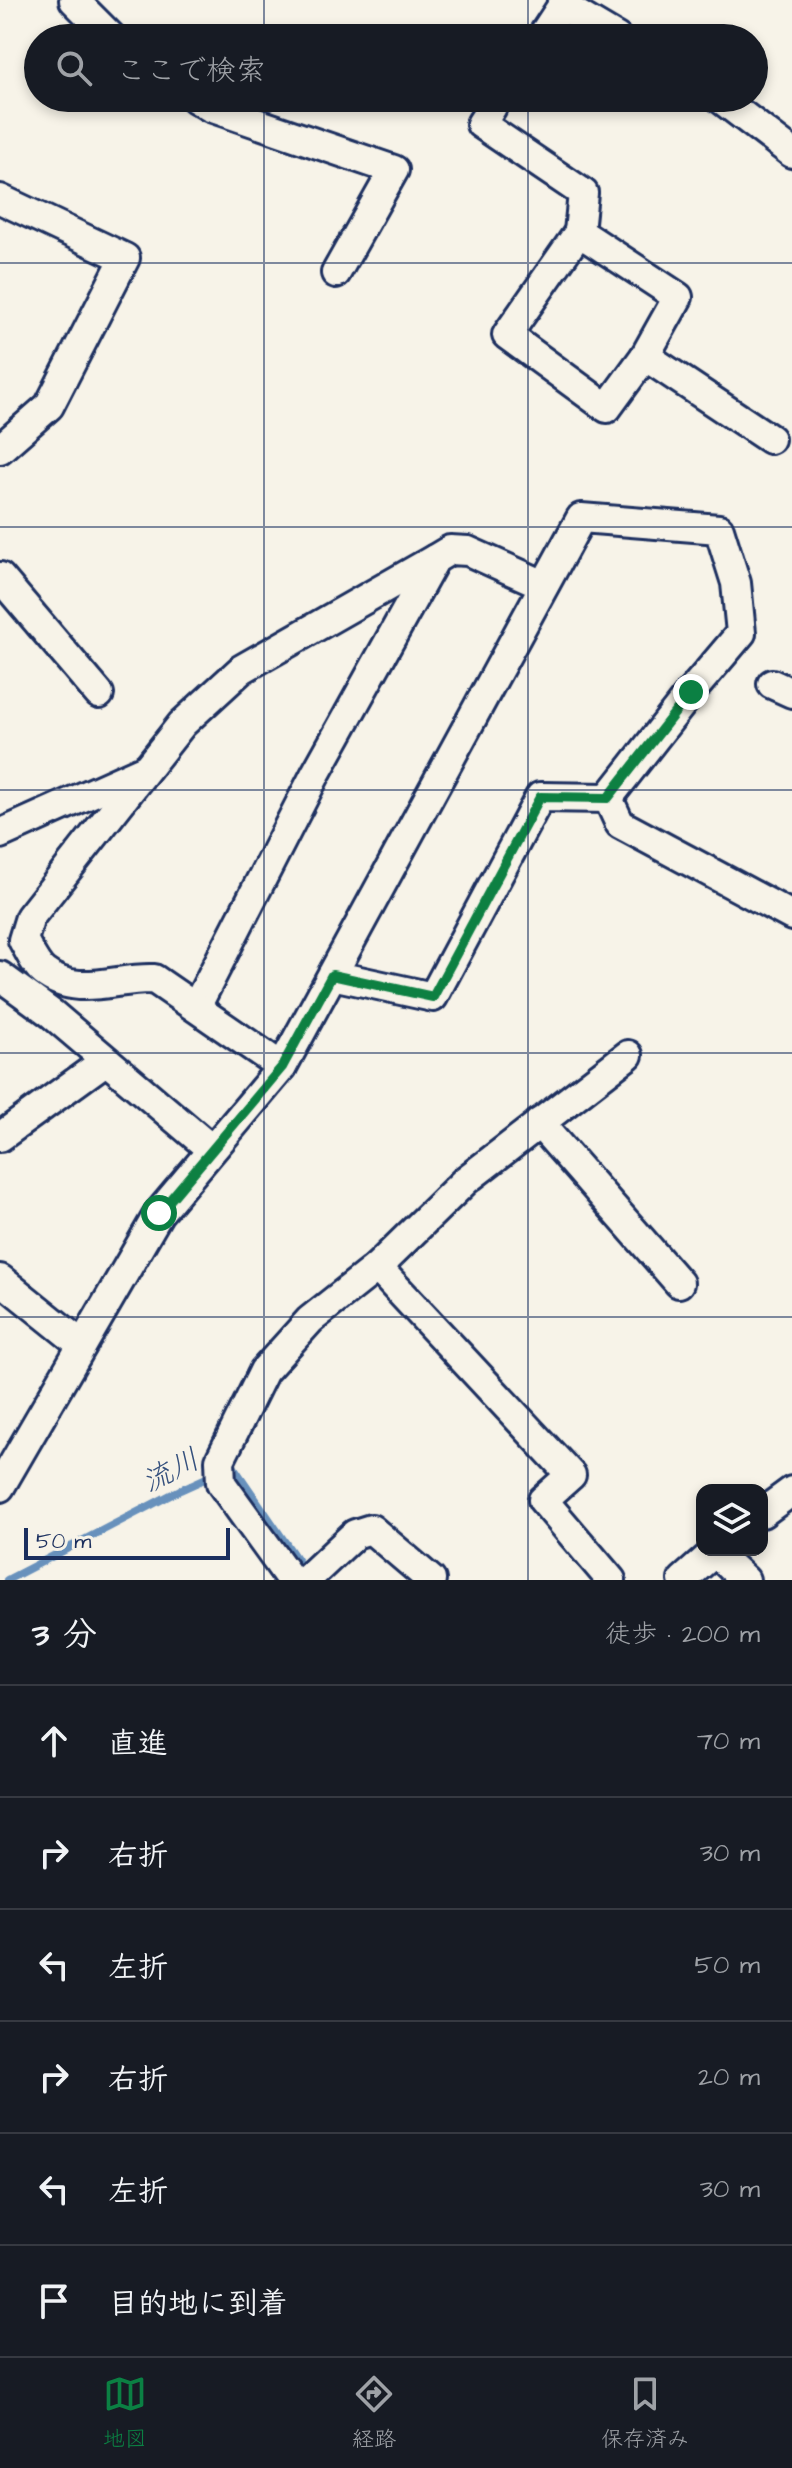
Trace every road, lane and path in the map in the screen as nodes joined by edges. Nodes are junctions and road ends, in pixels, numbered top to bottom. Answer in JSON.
{"nodes":[{"id":1,"x":74,"y":0,"type":"edge"},
{"id":2,"x":564,"y":3,"type":"edge"},
{"id":3,"x":98,"y":24,"type":"edge"},
{"id":4,"x":550,"y":24,"type":"edge"},
{"id":5,"x":596,"y":24,"type":"edge"},
{"id":6,"x":225,"y":112,"type":"edge"},
{"id":7,"x":486,"y":112,"type":"edge"},
{"id":8,"x":738,"y":112,"type":"edge"},
{"id":9,"x":792,"y":153,"type":"edge"},
{"id":10,"x":0,"y":199,"type":"edge"},
{"id":11,"x":579,"y":232,"type":"junction"},
{"id":12,"x":336,"y":273,"type":"dead end"},
{"id":13,"x":645,"y":356,"type":"junction"},
{"id":14,"x":770,"y":439,"type":"dead end"},
{"id":15,"x":0,"y":449,"type":"edge"},
{"id":16,"x":435,"y":559,"type":"junction"},
{"id":17,"x":0,"y":577,"type":"edge"},
{"id":18,"x":544,"y":585,"type":"junction"},
{"id":19,"x":99,"y":694,"type":"dead end"},
{"id":20,"x":148,"y":768,"type":"junction"},
{"id":21,"x":608,"y":798,"type":"junction"},
{"id":22,"x":0,"y":834,"type":"edge"},
{"id":23,"x":792,"y":916,"type":"edge"},
{"id":24,"x":332,"y":975,"type":"junction"},
{"id":25,"x":0,"y":976,"type":"edge"},
{"id":26,"x":196,"y":1007,"type":"junction"},
{"id":27,"x":628,"y":1055,"type":"dead end"},
{"id":28,"x":105,"y":1061,"type":"junction"},
{"id":29,"x":282,"y":1067,"type":"junction"},
{"id":30,"x":539,"y":1123,"type":"junction"},
{"id":31,"x":0,"y":1137,"type":"edge"},
{"id":32,"x":211,"y":1149,"type":"junction"},
{"id":33,"x":377,"y":1267,"type":"junction"},
{"id":34,"x":0,"y":1279,"type":"edge"},
{"id":35,"x":679,"y":1283,"type":"dead end"},
{"id":36,"x":82,"y":1345,"type":"junction"},
{"id":37,"x":0,"y":1487,"type":"edge"},
{"id":38,"x":792,"y":1491,"type":"edge"},
{"id":39,"x":768,"y":1509,"type":"edge"},
{"id":40,"x":710,"y":1556,"type":"edge"},
{"id":41,"x":721,"y":1556,"type":"edge"},
{"id":42,"x":291,"y":1580,"type":"edge"},
{"id":43,"x":306,"y":1580,"type":"edge"},
{"id":44,"x":431,"y":1580,"type":"edge"},
{"id":45,"x":611,"y":1580,"type":"edge"},
{"id":46,"x":683,"y":1580,"type":"edge"},
{"id":47,"x":745,"y":1580,"type":"edge"}],
"edges":[{"from":1,"to":3,"type":"street"},
{"from":2,"to":4,"type":"street"},
{"from":2,"to":5,"type":"street"},
{"from":6,"to":12,"type":"street"},
{"from":7,"to":11,"type":"street"},
{"from":8,"to":9,"type":"street"},
{"from":10,"to":15,"type":"street"},
{"from":11,"to":13,"type":"street"},
{"from":11,"to":13,"type":"street"},
{"from":13,"to":14,"type":"street"},
{"from":16,"to":18,"type":"street"},
{"from":16,"to":20,"type":"street"},
{"from":16,"to":26,"type":"street"},
{"from":17,"to":19,"type":"street"},
{"from":18,"to":21,"type":"street"},
{"from":18,"to":24,"type":"street"},
{"from":20,"to":22,"type":"street"},
{"from":20,"to":26,"type":"street"},
{"from":21,"to":23,"type":"street"},
{"from":21,"to":24,"type":"street"},
{"from":24,"to":29,"type":"street"},
{"from":25,"to":28,"type":"street"},
{"from":26,"to":29,"type":"street"},
{"from":27,"to":30,"type":"street"},
{"from":28,"to":31,"type":"street"},
{"from":28,"to":32,"type":"street"},
{"from":29,"to":32,"type":"street"},
{"from":30,"to":33,"type":"street"},
{"from":30,"to":35,"type":"street"},
{"from":32,"to":36,"type":"street"},
{"from":33,"to":42,"type":"street"},
{"from":33,"to":45,"type":"street"},
{"from":34,"to":36,"type":"street"},
{"from":36,"to":37,"type":"street"},
{"from":38,"to":39,"type":"street"},
{"from":40,"to":46,"type":"street"},
{"from":41,"to":47,"type":"street"},
{"from":43,"to":44,"type":"street"}]}
